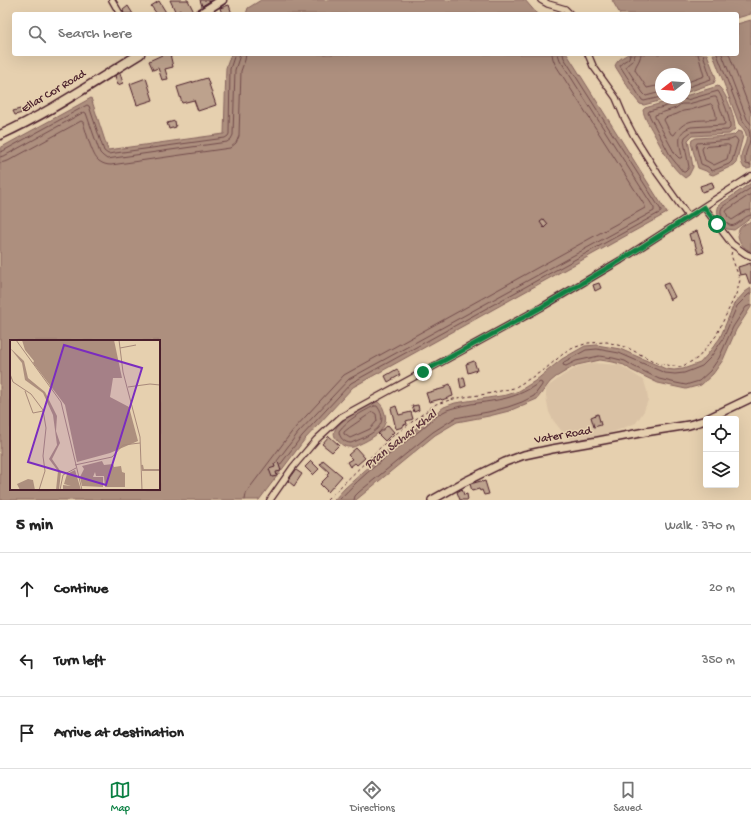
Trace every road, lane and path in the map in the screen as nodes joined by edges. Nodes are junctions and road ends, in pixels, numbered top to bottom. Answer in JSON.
{"nodes":[{"id":1,"x":112,"y":0,"type":"edge"},
{"id":2,"x":222,"y":0,"type":"edge"},
{"id":3,"x":541,"y":0,"type":"edge"},
{"id":4,"x":119,"y":12,"type":"edge"},
{"id":5,"x":203,"y":12,"type":"edge"},
{"id":6,"x":568,"y":12,"type":"edge"},
{"id":7,"x":137,"y":56,"type":"edge"},
{"id":8,"x":589,"y":56,"type":"edge"},
{"id":9,"x":0,"y":135,"type":"edge"},
{"id":10,"x":751,"y":176,"type":"edge"},
{"id":11,"x":704,"y":207,"type":"junction"},
{"id":12,"x":688,"y":216,"type":"junction"},
{"id":13,"x":732,"y":244,"type":"junction"},
{"id":14,"x":751,"y":256,"type":"edge"},
{"id":15,"x":751,"y":398,"type":"edge"},
{"id":16,"x":713,"y":416,"type":"edge"},
{"id":17,"x":703,"y":420,"type":"edge"},
{"id":18,"x":270,"y":500,"type":"edge"},
{"id":19,"x":328,"y":500,"type":"edge"},
{"id":20,"x":432,"y":500,"type":"edge"}],
"edges":[{"from":1,"to":4,"type":"street"},
{"from":2,"to":5,"type":"main road"},
{"from":3,"to":6,"type":"street"},
{"from":7,"to":9,"type":"main road","name":"Ellar Cor Road"},
{"from":8,"to":12,"type":"street"},
{"from":10,"to":11,"type":"street"},
{"from":11,"to":12,"type":"street"},
{"from":11,"to":13,"type":"street"},
{"from":12,"to":18,"type":"street"},
{"from":13,"to":14,"type":"street"},
{"from":13,"to":19,"type":"path"},
{"from":15,"to":16,"type":"street","name":"Vater Road"},
{"from":17,"to":20,"type":"street","name":"Vater Road"}]}
